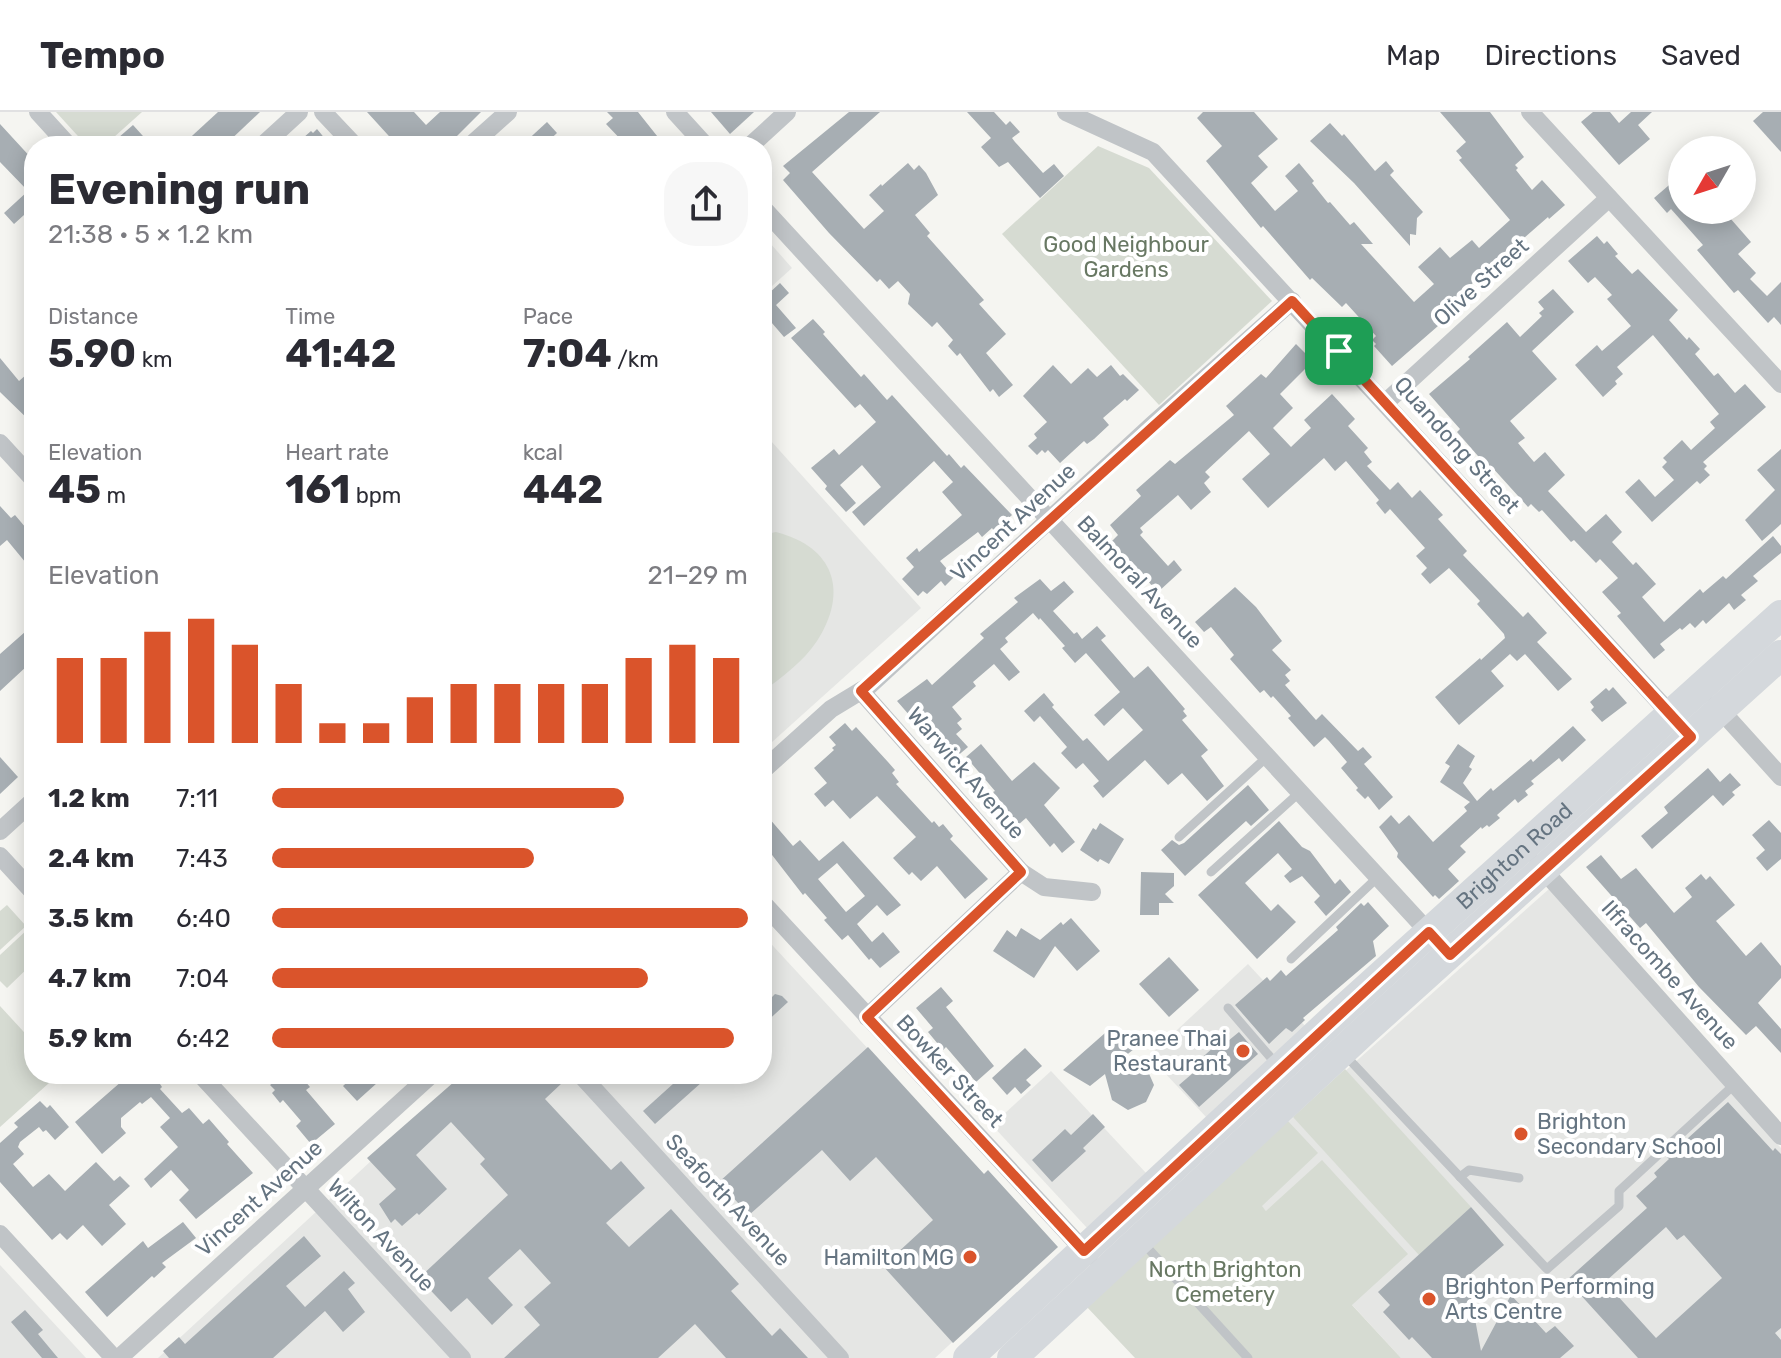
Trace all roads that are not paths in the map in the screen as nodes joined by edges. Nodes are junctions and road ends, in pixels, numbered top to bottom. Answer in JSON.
{"nodes":[{"id":1,"x":38,"y":112,"type":"edge"},
{"id":2,"x":299,"y":112,"type":"edge"},
{"id":3,"x":323,"y":112,"type":"edge"},
{"id":4,"x":508,"y":112,"type":"edge"},
{"id":5,"x":675,"y":112,"type":"edge"},
{"id":6,"x":787,"y":112,"type":"edge"},
{"id":7,"x":1066,"y":112,"type":"edge"},
{"id":8,"x":1530,"y":112,"type":"edge"},
{"id":9,"x":60,"y":136,"type":"edge"},
{"id":10,"x":273,"y":136,"type":"edge"},
{"id":11,"x":346,"y":136,"type":"edge"},
{"id":12,"x":481,"y":136,"type":"edge"},
{"id":13,"x":697,"y":136,"type":"edge"},
{"id":14,"x":761,"y":136,"type":"edge"},
{"id":15,"x":1609,"y":198,"type":"junction"},
{"id":16,"x":772,"y":218,"type":"edge"},
{"id":17,"x":1292,"y":301,"type":"junction"},
{"id":18,"x":1781,"y":384,"type":"edge"},
{"id":19,"x":1386,"y":402,"type":"junction"},
{"id":20,"x":0,"y":443,"type":"edge"},
{"id":21,"x":24,"y":469,"type":"edge"},
{"id":22,"x":1051,"y":521,"type":"junction"},
{"id":23,"x":1781,"y":615,"type":"edge"},
{"id":24,"x":1781,"y":655,"type":"edge"},
{"id":25,"x":1701,"y":688,"type":"junction"},
{"id":26,"x":861,"y":691,"type":"junction"},
{"id":27,"x":1721,"y":711,"type":"junction"},
{"id":28,"x":1682,"y":726,"type":"junction"},
{"id":29,"x":1267,"y":757,"type":"junction"},
{"id":30,"x":772,"y":762,"type":"edge"},
{"id":31,"x":1781,"y":777,"type":"edge"},
{"id":32,"x":1300,"y":792,"type":"junction"},
{"id":33,"x":24,"y":809,"type":"edge"},
{"id":34,"x":0,"y":831,"type":"edge"},
{"id":35,"x":1179,"y":837,"type":"dead end"},
{"id":36,"x":1522,"y":846,"type":"junction"},
{"id":37,"x":0,"y":856,"type":"edge"},
{"id":38,"x":1544,"y":870,"type":"junction"},
{"id":39,"x":1021,"y":872,"type":"junction"},
{"id":40,"x":1211,"y":872,"type":"dead end"},
{"id":41,"x":1378,"y":877,"type":"junction"},
{"id":42,"x":24,"y":882,"type":"edge"},
{"id":43,"x":1092,"y":892,"type":"dead end"},
{"id":44,"x":772,"y":913,"type":"edge"},
{"id":45,"x":1429,"y":932,"type":"junction"},
{"id":46,"x":1450,"y":955,"type":"junction"},
{"id":47,"x":1291,"y":959,"type":"dead end"},
{"id":48,"x":1228,"y":1008,"type":"dead end"},
{"id":49,"x":867,"y":1017,"type":"junction"},
{"id":50,"x":1342,"y":1051,"type":"junction"},
{"id":51,"x":1280,"y":1069,"type":"junction"},
{"id":52,"x":209,"y":1084,"type":"edge"},
{"id":53,"x":421,"y":1084,"type":"edge"},
{"id":54,"x":589,"y":1084,"type":"edge"},
{"id":55,"x":1735,"y":1084,"type":"junction"},
{"id":56,"x":1781,"y":1136,"type":"edge"},
{"id":57,"x":1460,"y":1177,"type":"junction"},
{"id":58,"x":1519,"y":1178,"type":"dead end"},
{"id":59,"x":305,"y":1188,"type":"junction"},
{"id":60,"x":0,"y":1234,"type":"edge"},
{"id":61,"x":1139,"y":1238,"type":"junction"},
{"id":62,"x":1093,"y":1261,"type":"junction"},
{"id":63,"x":116,"y":1358,"type":"edge"},
{"id":64,"x":462,"y":1358,"type":"edge"},
{"id":65,"x":840,"y":1358,"type":"edge"},
{"id":66,"x":968,"y":1358,"type":"edge"},
{"id":67,"x":1012,"y":1358,"type":"edge"},
{"id":68,"x":1248,"y":1358,"type":"edge"}],
"edges":[{"from":1,"to":9,"type":"street"},
{"from":2,"to":10,"type":"street"},
{"from":3,"to":11,"type":"street"},
{"from":4,"to":12,"type":"street"},
{"from":5,"to":13,"type":"street"},
{"from":6,"to":14,"type":"street"},
{"from":7,"to":17,"type":"street","name":"Quandong Street"},
{"from":8,"to":15,"type":"street"},
{"from":15,"to":18,"type":"street"},
{"from":15,"to":19,"type":"street","name":"Olive Street"},
{"from":16,"to":22,"type":"street","name":"Balmoral Avenue"},
{"from":17,"to":19,"type":"street","name":"Quandong Street"},
{"from":17,"to":22,"type":"street","name":"Vincent Avenue"},
{"from":19,"to":28,"type":"street","name":"Quandong Street"},
{"from":20,"to":21,"type":"street"},
{"from":22,"to":26,"type":"street","name":"Vincent Avenue"},
{"from":22,"to":29,"type":"street","name":"Balmoral Avenue"},
{"from":23,"to":25,"type":"main road","name":"Brighton Road"},
{"from":24,"to":27,"type":"main road","name":"Brighton Road"},
{"from":25,"to":27,"type":"street"},
{"from":25,"to":28,"type":"main road","name":"Brighton Road"},
{"from":26,"to":30,"type":"street","name":"Vincent Avenue"},
{"from":26,"to":39,"type":"street","name":"Warwick Avenue"},
{"from":27,"to":28,"type":"main road","name":"Brighton Road"},
{"from":27,"to":31,"type":"street"},
{"from":28,"to":36,"type":"main road","name":"Brighton Road"},
{"from":28,"to":38,"type":"main road","name":"Brighton Road"},
{"from":29,"to":32,"type":"street","name":"Balmoral Avenue"},
{"from":29,"to":35,"type":"lane"},
{"from":32,"to":40,"type":"lane"},
{"from":32,"to":41,"type":"street","name":"Balmoral Avenue"},
{"from":33,"to":34,"type":"street"},
{"from":36,"to":38,"type":"street","name":"Ilfracombe Avenue"},
{"from":36,"to":45,"type":"main road","name":"Brighton Road"},
{"from":37,"to":42,"type":"street"},
{"from":38,"to":46,"type":"main road","name":"Brighton Road"},
{"from":38,"to":55,"type":"street","name":"Ilfracombe Avenue"},
{"from":39,"to":43,"type":"street"},
{"from":39,"to":49,"type":"street","name":"Warwick Avenue"},
{"from":41,"to":45,"type":"street","name":"Balmoral Avenue"},
{"from":41,"to":47,"type":"lane"},
{"from":44,"to":49,"type":"street","name":"Bowker Street"},
{"from":45,"to":46,"type":"street","name":"Balmoral Avenue"},
{"from":45,"to":51,"type":"main road","name":"Brighton Road"},
{"from":46,"to":50,"type":"main road","name":"Brighton Road"},
{"from":48,"to":51,"type":"lane"},
{"from":49,"to":62,"type":"street","name":"Bowker Street"},
{"from":50,"to":57,"type":"lane"},
{"from":50,"to":61,"type":"main road","name":"Brighton Road"},
{"from":51,"to":62,"type":"main road","name":"Brighton Road"},
{"from":52,"to":59,"type":"street","name":"Wilton Avenue"},
{"from":53,"to":59,"type":"street","name":"Vincent Avenue"},
{"from":54,"to":65,"type":"street","name":"Seaforth Avenue"},
{"from":55,"to":56,"type":"street","name":"Ilfracombe Avenue"},
{"from":55,"to":57,"type":"lane"},
{"from":57,"to":58,"type":"lane"},
{"from":59,"to":63,"type":"street","name":"Vincent Avenue"},
{"from":59,"to":64,"type":"street","name":"Wilton Avenue"},
{"from":60,"to":63,"type":"street"},
{"from":61,"to":62,"type":"main road","name":"Brighton Road"},
{"from":61,"to":68,"type":"lane"},
{"from":62,"to":66,"type":"main road","name":"Brighton Road"},
{"from":62,"to":67,"type":"main road","name":"Brighton Road"}]}
